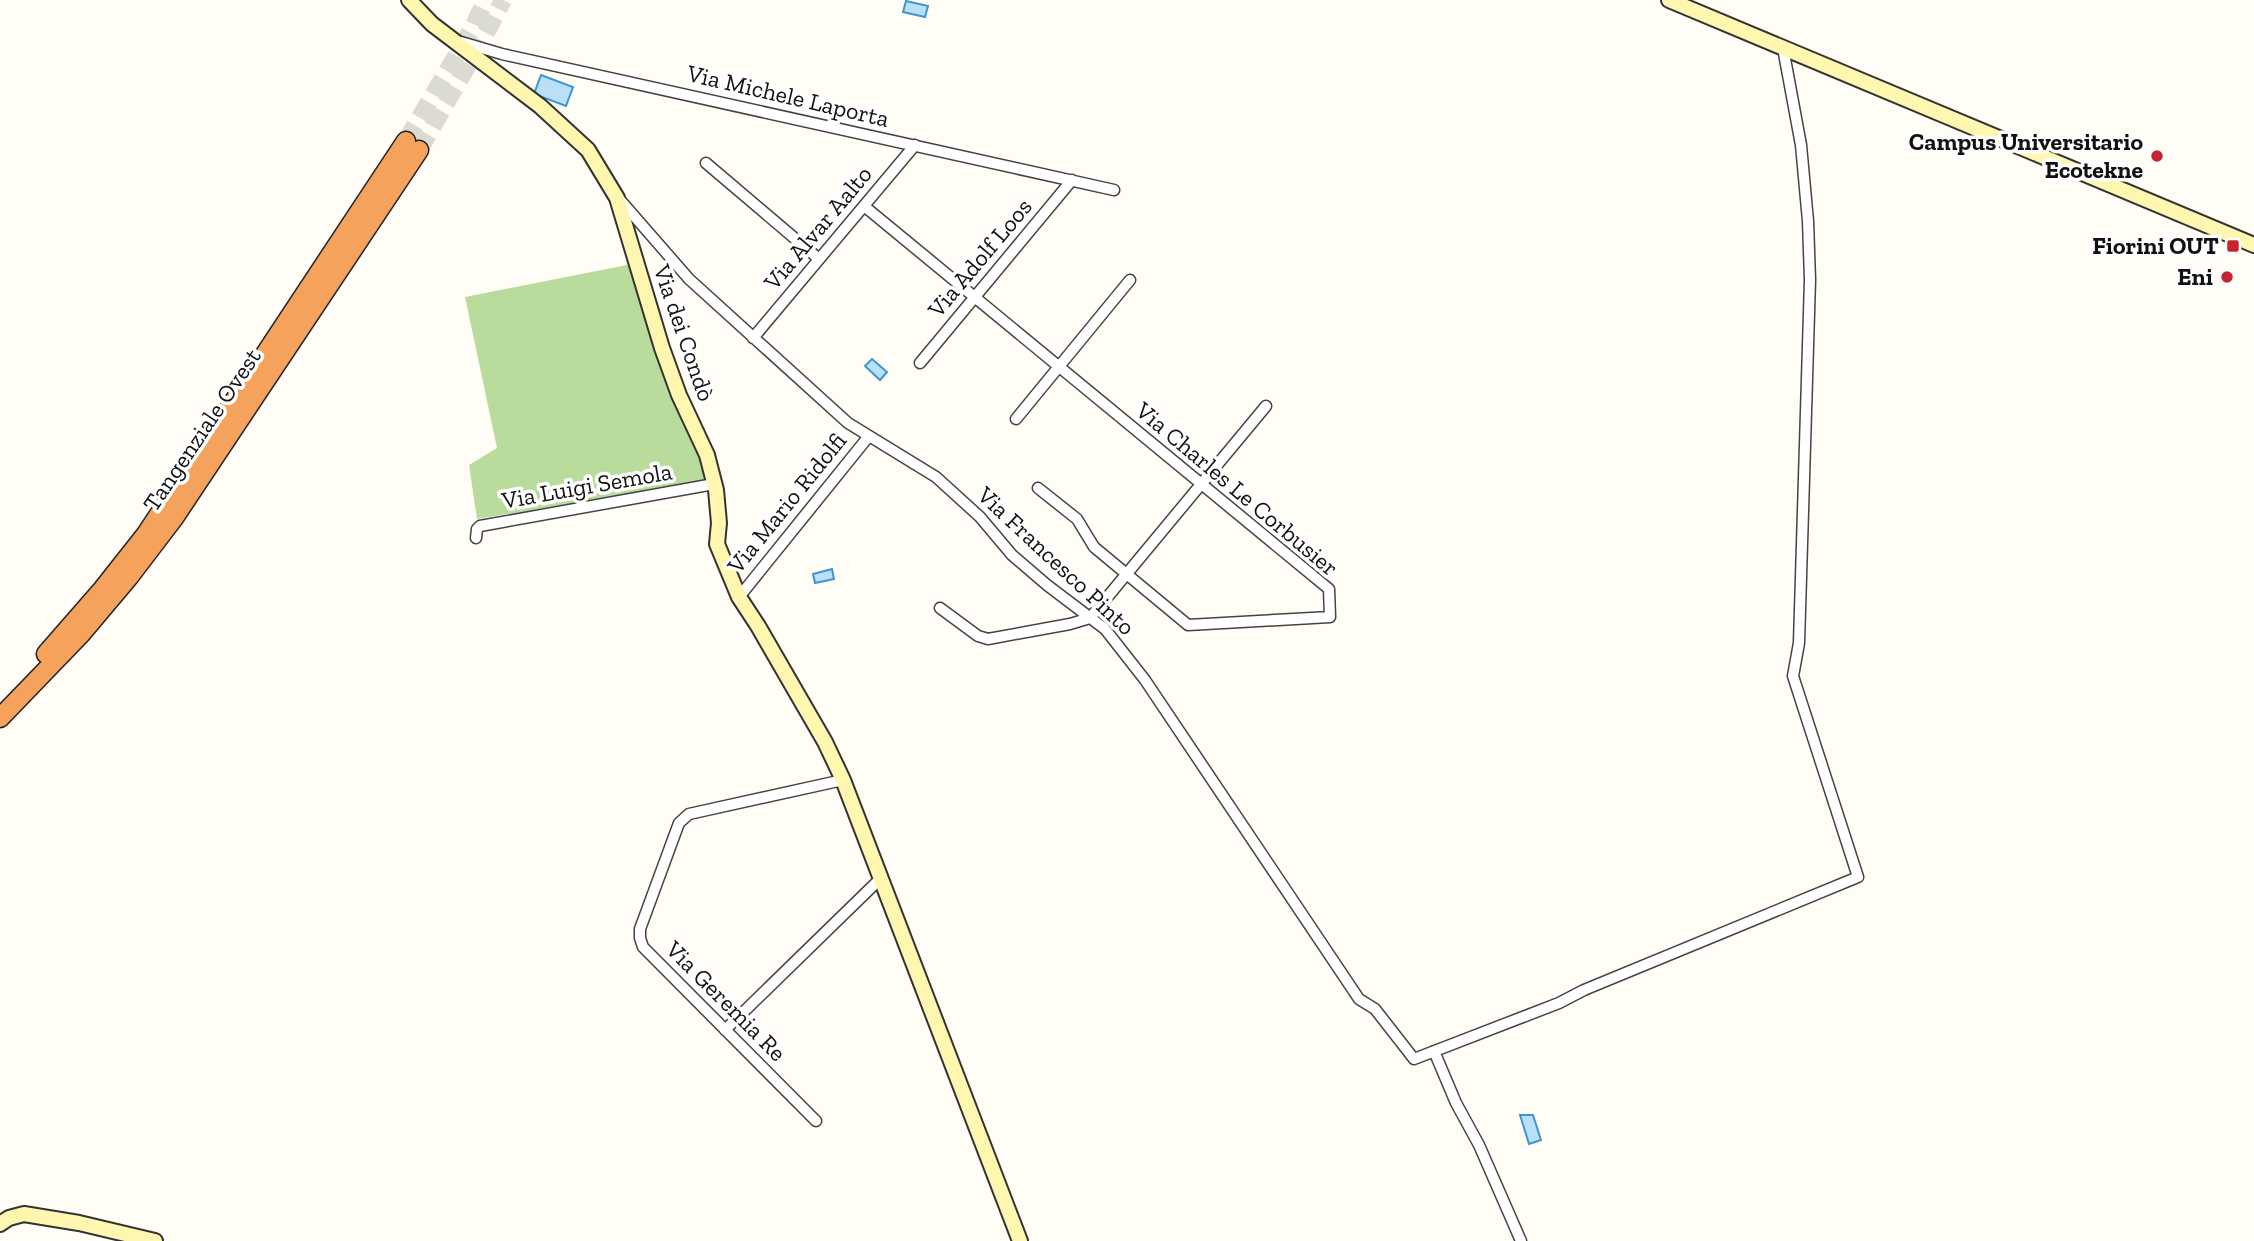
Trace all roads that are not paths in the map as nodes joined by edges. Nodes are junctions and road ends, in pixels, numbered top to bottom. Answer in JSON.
{"nodes":[{"id":1,"x":409,"y":0,"type":"edge"},
{"id":2,"x":1669,"y":0,"type":"edge"},
{"id":3,"x":453,"y":40,"type":"junction"},
{"id":4,"x":1783,"y":48,"type":"junction"},
{"id":5,"x":915,"y":145,"type":"junction"},
{"id":6,"x":706,"y":163,"type":"dead end"},
{"id":7,"x":1072,"y":180,"type":"junction"},
{"id":8,"x":1114,"y":190,"type":"dead end"},
{"id":9,"x":617,"y":198,"type":"junction"},
{"id":10,"x":864,"y":206,"type":"junction"},
{"id":11,"x":2254,"y":245,"type":"edge"},
{"id":12,"x":820,"y":259,"type":"junction"},
{"id":13,"x":1130,"y":280,"type":"dead end"},
{"id":14,"x":975,"y":298,"type":"junction"},
{"id":15,"x":753,"y":338,"type":"junction"},
{"id":16,"x":920,"y":363,"type":"dead end"},
{"id":17,"x":1059,"y":367,"type":"junction"},
{"id":18,"x":1266,"y":405,"type":"dead end"},
{"id":19,"x":1016,"y":419,"type":"dead end"},
{"id":20,"x":869,"y":436,"type":"junction"},
{"id":21,"x":714,"y":484,"type":"junction"},
{"id":22,"x":1202,"y":485,"type":"junction"},
{"id":23,"x":1038,"y":488,"type":"dead end"},
{"id":24,"x":476,"y":538,"type":"dead end"},
{"id":25,"x":1127,"y":575,"type":"junction"},
{"id":26,"x":739,"y":597,"type":"junction"},
{"id":27,"x":940,"y":608,"type":"dead end"},
{"id":28,"x":1090,"y":618,"type":"junction"},
{"id":29,"x":0,"y":703,"type":"edge"},
{"id":30,"x":0,"y":718,"type":"edge"},
{"id":31,"x":843,"y":780,"type":"junction"},
{"id":32,"x":882,"y":877,"type":"junction"},
{"id":33,"x":725,"y":1030,"type":"junction"},
{"id":34,"x":1434,"y":1051,"type":"junction"},
{"id":35,"x":816,"y":1121,"type":"dead end"},
{"id":36,"x":0,"y":1224,"type":"edge"},
{"id":37,"x":155,"y":1241,"type":"edge"},
{"id":38,"x":1020,"y":1241,"type":"edge"},
{"id":39,"x":1521,"y":1241,"type":"edge"}],
"edges":[{"from":1,"to":3,"type":"street","name":"Via dei Condò"},
{"from":2,"to":4,"type":"street"},
{"from":3,"to":5,"type":"street","name":"Via Michele Laporta"},
{"from":3,"to":9,"type":"street","name":"Via dei Condò"},
{"from":4,"to":11,"type":"street"},
{"from":4,"to":34,"type":"street"},
{"from":5,"to":7,"type":"street","name":"Via Michele Laporta"},
{"from":5,"to":10,"type":"street","name":"Via Alvar Aalto"},
{"from":6,"to":12,"type":"street"},
{"from":7,"to":8,"type":"street","name":"Via Michele Laporta"},
{"from":7,"to":14,"type":"street","name":"Via Adolf Loos"},
{"from":9,"to":15,"type":"street","name":"Via Francesco Pinto"},
{"from":9,"to":21,"type":"street","name":"Via dei Condò"},
{"from":10,"to":12,"type":"street","name":"Via Alvar Aalto"},
{"from":10,"to":14,"type":"street","name":"Via Charles Le Corbusier"},
{"from":12,"to":15,"type":"street","name":"Via Alvar Aalto"},
{"from":13,"to":17,"type":"street"},
{"from":14,"to":16,"type":"street","name":"Via Adolf Loos"},
{"from":14,"to":17,"type":"street","name":"Via Charles Le Corbusier"},
{"from":15,"to":20,"type":"street","name":"Via Francesco Pinto"},
{"from":17,"to":19,"type":"street"},
{"from":17,"to":22,"type":"street","name":"Via Charles Le Corbusier"},
{"from":18,"to":22,"type":"street"},
{"from":20,"to":26,"type":"street","name":"Via Mario Ridolfi"},
{"from":20,"to":28,"type":"street","name":"Via Francesco Pinto"},
{"from":21,"to":24,"type":"street","name":"Via Luigi Semola"},
{"from":21,"to":26,"type":"street","name":"Via dei Condò"},
{"from":22,"to":25,"type":"street"},
{"from":22,"to":25,"type":"street","name":"Via Charles Le Corbusier"},
{"from":23,"to":25,"type":"street","name":"Via Charles Le Corbusier"},
{"from":25,"to":28,"type":"street"},
{"from":26,"to":31,"type":"street","name":"Via dei Condò"},
{"from":27,"to":28,"type":"street"},
{"from":28,"to":34,"type":"street","name":"Via Francesco Pinto"},
{"from":29,"to":30,"type":"highway","name":"Tangenziale Ovest"},
{"from":31,"to":32,"type":"street","name":"Via dei Condò"},
{"from":31,"to":33,"type":"street","name":"Via Geremia Re"},
{"from":32,"to":33,"type":"street"},
{"from":32,"to":38,"type":"street","name":"Via dei Condò"},
{"from":33,"to":35,"type":"street","name":"Via Geremia Re"},
{"from":34,"to":39,"type":"street"},
{"from":36,"to":37,"type":"street"}]}
